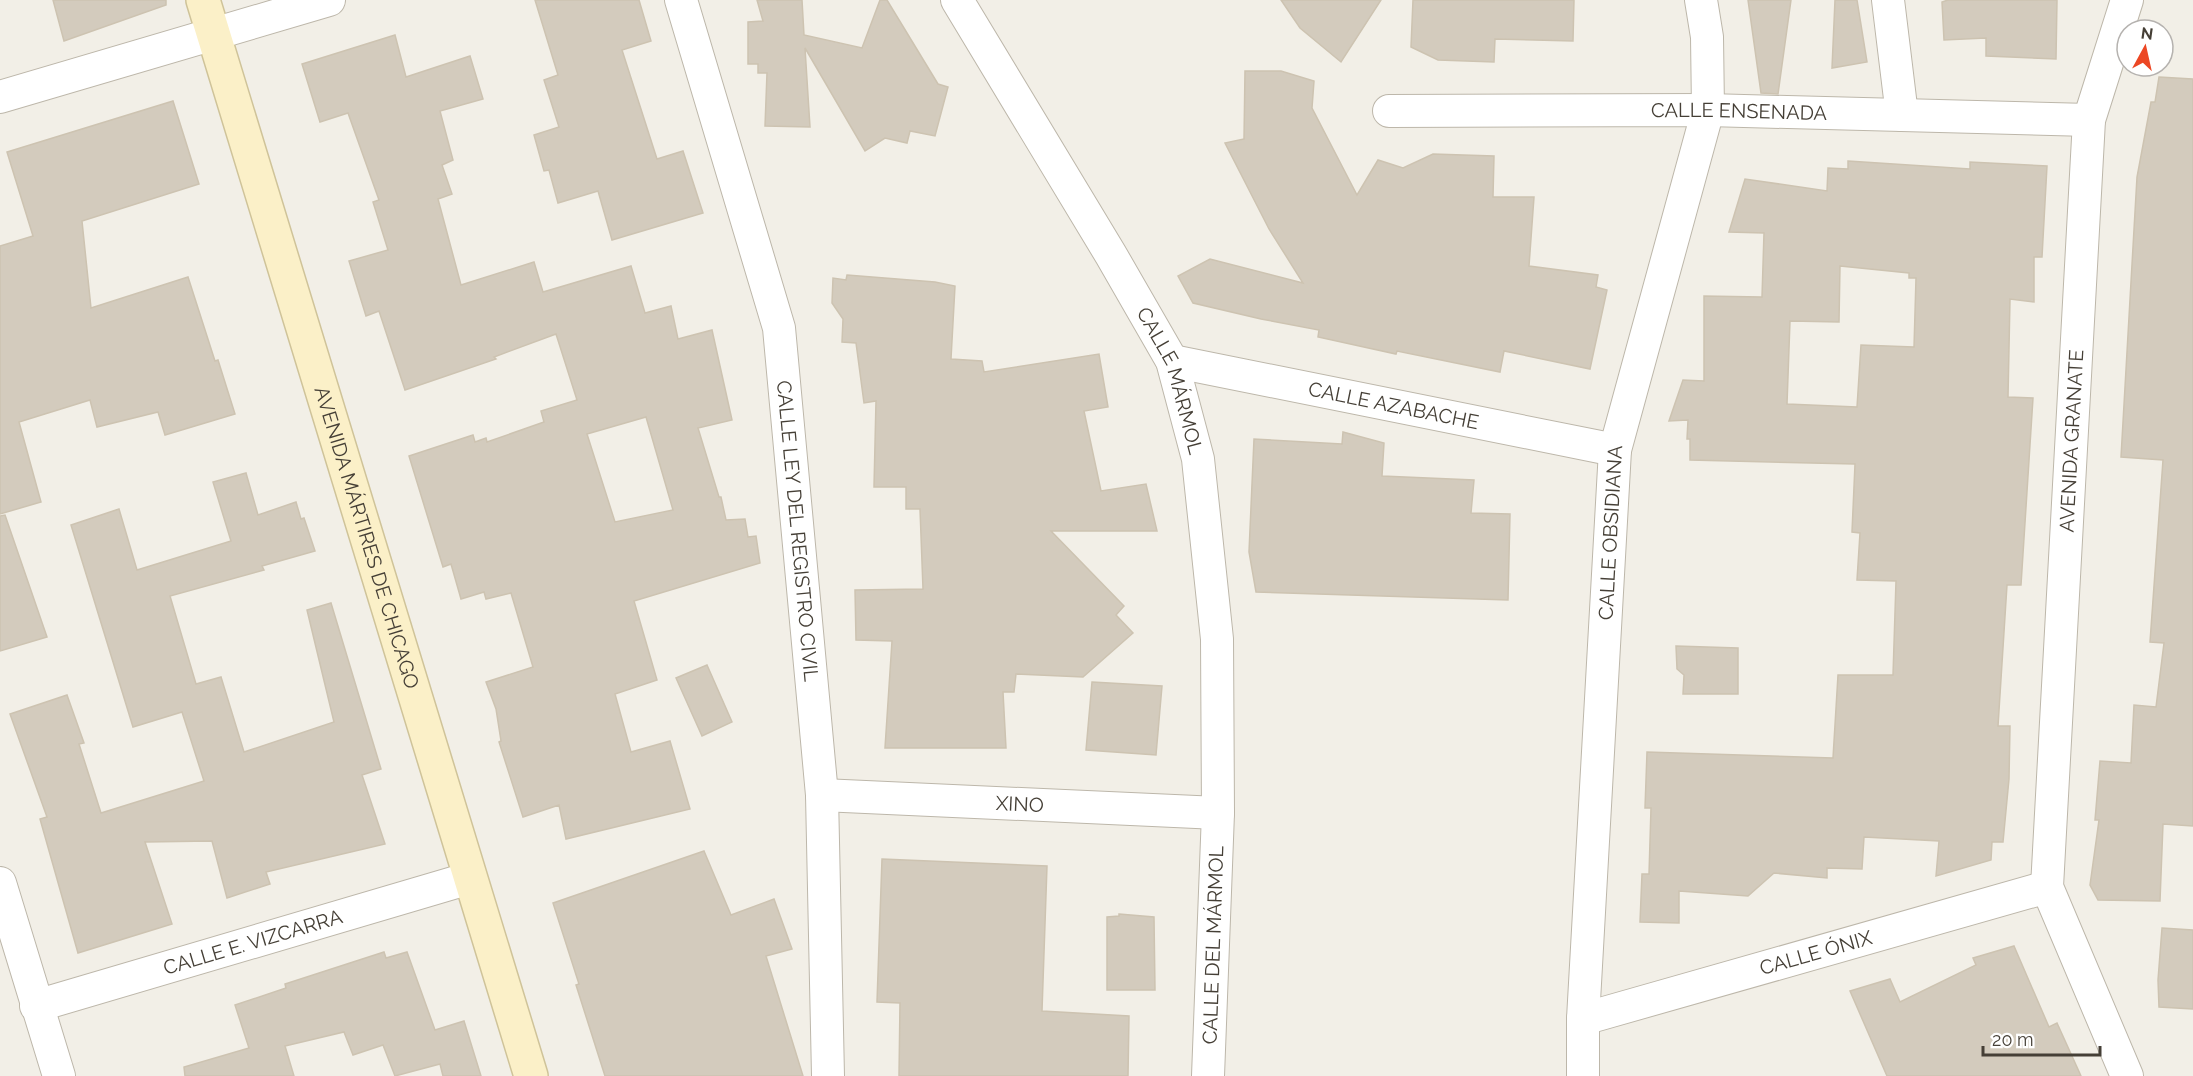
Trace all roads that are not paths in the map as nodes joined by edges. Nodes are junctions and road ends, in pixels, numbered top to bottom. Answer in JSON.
{"nodes":[{"id":1,"x":203,"y":0,"type":"edge"},
{"id":2,"x":329,"y":0,"type":"edge"},
{"id":3,"x":681,"y":0,"type":"edge"},
{"id":4,"x":1701,"y":0,"type":"edge"},
{"id":5,"x":1888,"y":0,"type":"edge"},
{"id":6,"x":2127,"y":0,"type":"edge"},
{"id":7,"x":963,"y":2,"type":"edge"},
{"id":8,"x":213,"y":34,"type":"junction"},
{"id":9,"x":0,"y":97,"type":"edge"},
{"id":10,"x":1708,"y":110,"type":"junction"},
{"id":11,"x":1389,"y":111,"type":"dead end"},
{"id":12,"x":1902,"y":115,"type":"junction"},
{"id":13,"x":2089,"y":120,"type":"junction"},
{"id":14,"x":1172,"y":361,"type":"junction"},
{"id":15,"x":1615,"y":450,"type":"junction"},
{"id":16,"x":822,"y":795,"type":"junction"},
{"id":17,"x":1218,"y":813,"type":"junction"},
{"id":18,"x":470,"y":878,"type":"junction"},
{"id":19,"x":2047,"y":886,"type":"junction"},
{"id":20,"x":1,"y":893,"type":"edge"},
{"id":21,"x":36,"y":1006,"type":"junction"},
{"id":22,"x":1583,"y":1019,"type":"junction"},
{"id":23,"x":59,"y":1076,"type":"edge"},
{"id":24,"x":531,"y":1076,"type":"edge"},
{"id":25,"x":828,"y":1076,"type":"edge"},
{"id":26,"x":1208,"y":1076,"type":"edge"},
{"id":27,"x":1583,"y":1076,"type":"edge"},
{"id":28,"x":2127,"y":1076,"type":"edge"}],
"edges":[{"from":1,"to":8,"type":"main road","name":"AVENIDA MÁRTIRES DE CHICAGO"},
{"from":2,"to":8,"type":"street"},
{"from":3,"to":16,"type":"street","name":"CALLE LEY DEL REGISTRO CIVIL"},
{"from":4,"to":10,"type":"street","name":"CALLE OBSIDIANA"},
{"from":5,"to":12,"type":"street"},
{"from":6,"to":13,"type":"street","name":"AVENIDA GRANATE"},
{"from":7,"to":14,"type":"street","name":"CALLE MÁRMOL"},
{"from":8,"to":9,"type":"street"},
{"from":8,"to":18,"type":"main road","name":"AVENIDA MÁRTIRES DE CHICAGO"},
{"from":10,"to":11,"type":"street","name":"CALLE ENSENADA"},
{"from":10,"to":12,"type":"street","name":"CALLE ENSENADA"},
{"from":10,"to":15,"type":"street","name":"CALLE OBSIDIANA"},
{"from":12,"to":13,"type":"street","name":"CALLE ENSENADA"},
{"from":13,"to":19,"type":"street","name":"AVENIDA GRANATE"},
{"from":14,"to":15,"type":"street","name":"CALLE AZABACHE"},
{"from":14,"to":17,"type":"street","name":"CALLE MÁRMOL"},
{"from":15,"to":22,"type":"street","name":"CALLE OBSIDIANA"},
{"from":16,"to":17,"type":"street","name":"XINO"},
{"from":16,"to":25,"type":"street","name":"CALLE LEY DEL REGISTRO CIVIL"},
{"from":17,"to":26,"type":"street","name":"CALLE DEL MÁRMOL"},
{"from":18,"to":21,"type":"street","name":"CALLE E. VIZCARRA"},
{"from":18,"to":24,"type":"main road","name":"AVENIDA MÁRTIRES DE CHICAGO"},
{"from":19,"to":22,"type":"street","name":"CALLE ÓNIX"},
{"from":19,"to":28,"type":"street"},
{"from":20,"to":21,"type":"street"},
{"from":21,"to":23,"type":"street"},
{"from":22,"to":27,"type":"street","name":"CALLE OBSIDIANA"}]}
